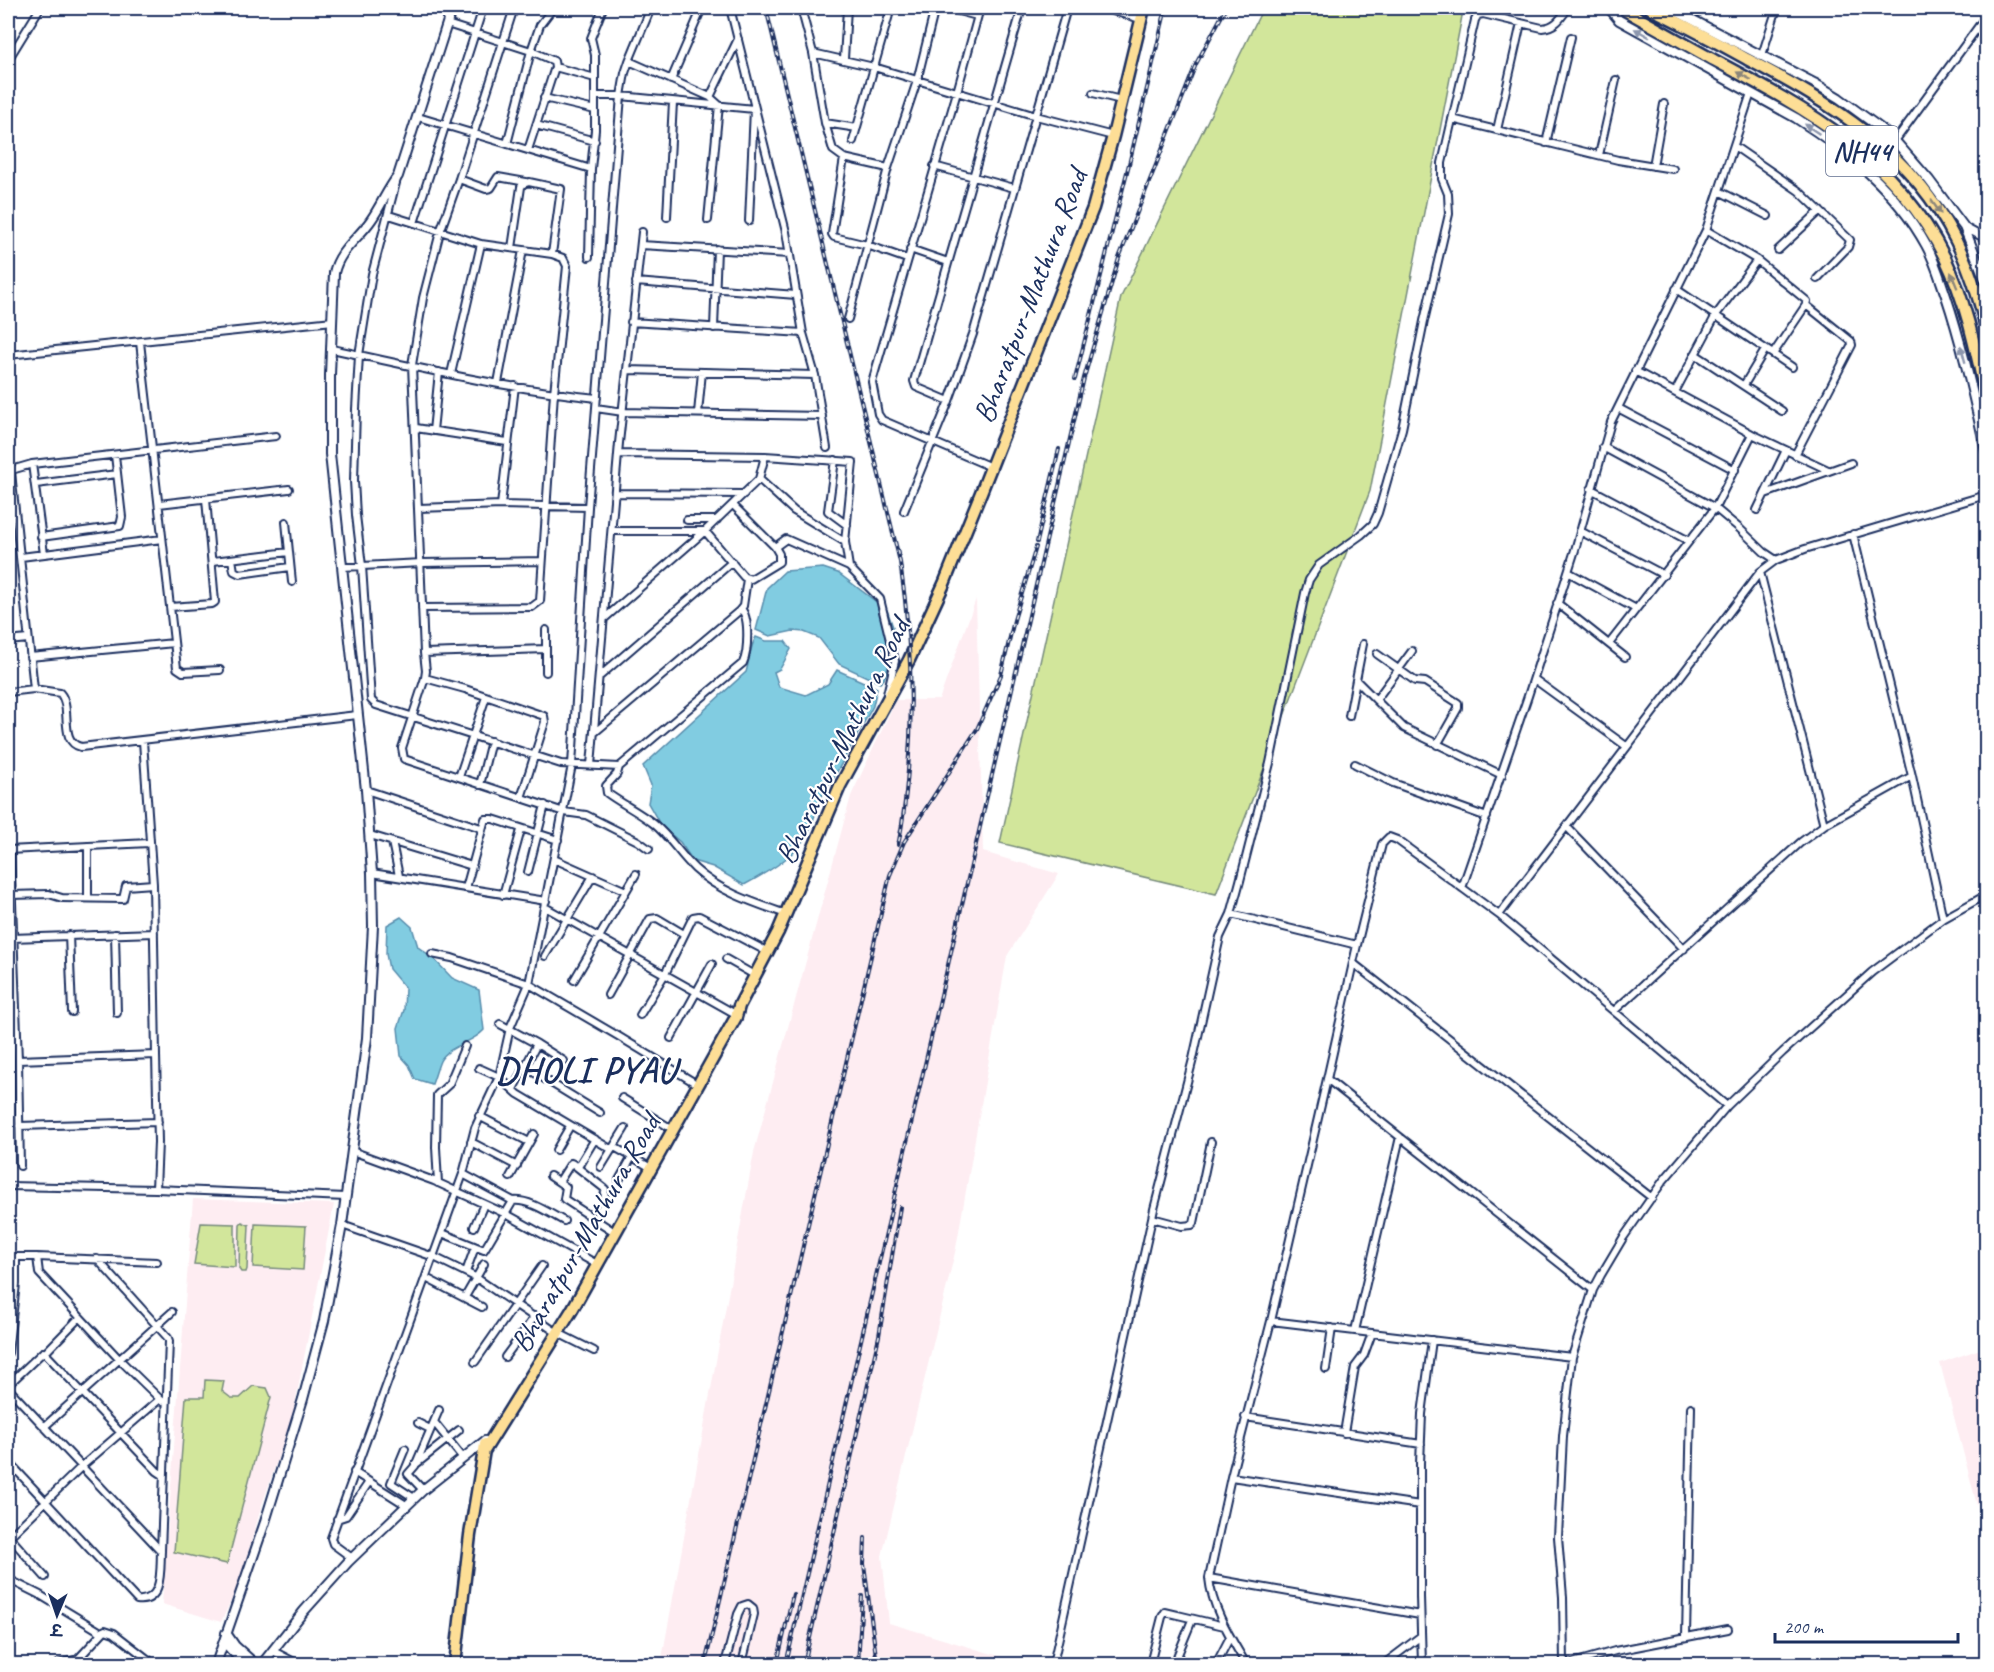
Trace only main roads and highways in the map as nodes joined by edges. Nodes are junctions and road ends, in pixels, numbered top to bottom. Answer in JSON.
{"nodes":[{"id":1,"x":1144,"y":8,"type":"edge"},
{"id":2,"x":1621,"y":8,"type":"edge"},
{"id":3,"x":1650,"y":8,"type":"edge"},
{"id":4,"x":1986,"y":327,"type":"edge"},
{"id":5,"x":1986,"y":397,"type":"edge"},
{"id":6,"x":735,"y":1009,"type":"junction"},
{"id":7,"x":621,"y":1216,"type":"junction"},
{"id":8,"x":570,"y":1308,"type":"junction"},
{"id":9,"x":455,"y":1665,"type":"edge"}],
"edges":[{"from":1,"to":6,"type":"highway","name":"Bharatpur-Mathura Road"},
{"from":5,"to":2,"type":"highway","number":"NH44","one_way":true},
{"from":3,"to":4,"type":"highway","number":"NH44","one_way":true},
{"from":6,"to":7,"type":"highway","name":"Bharatpur-Mathura Road"},
{"from":6,"to":7,"type":"highway","name":"Bharatpur-Mathura Road"},
{"from":7,"to":8,"type":"highway","name":"Bharatpur-Mathura Road"},
{"from":7,"to":8,"type":"highway","name":"Bharatpur-Mathura Road"},
{"from":8,"to":9,"type":"highway","name":"Bharatpur-Mathura Road"}]}
